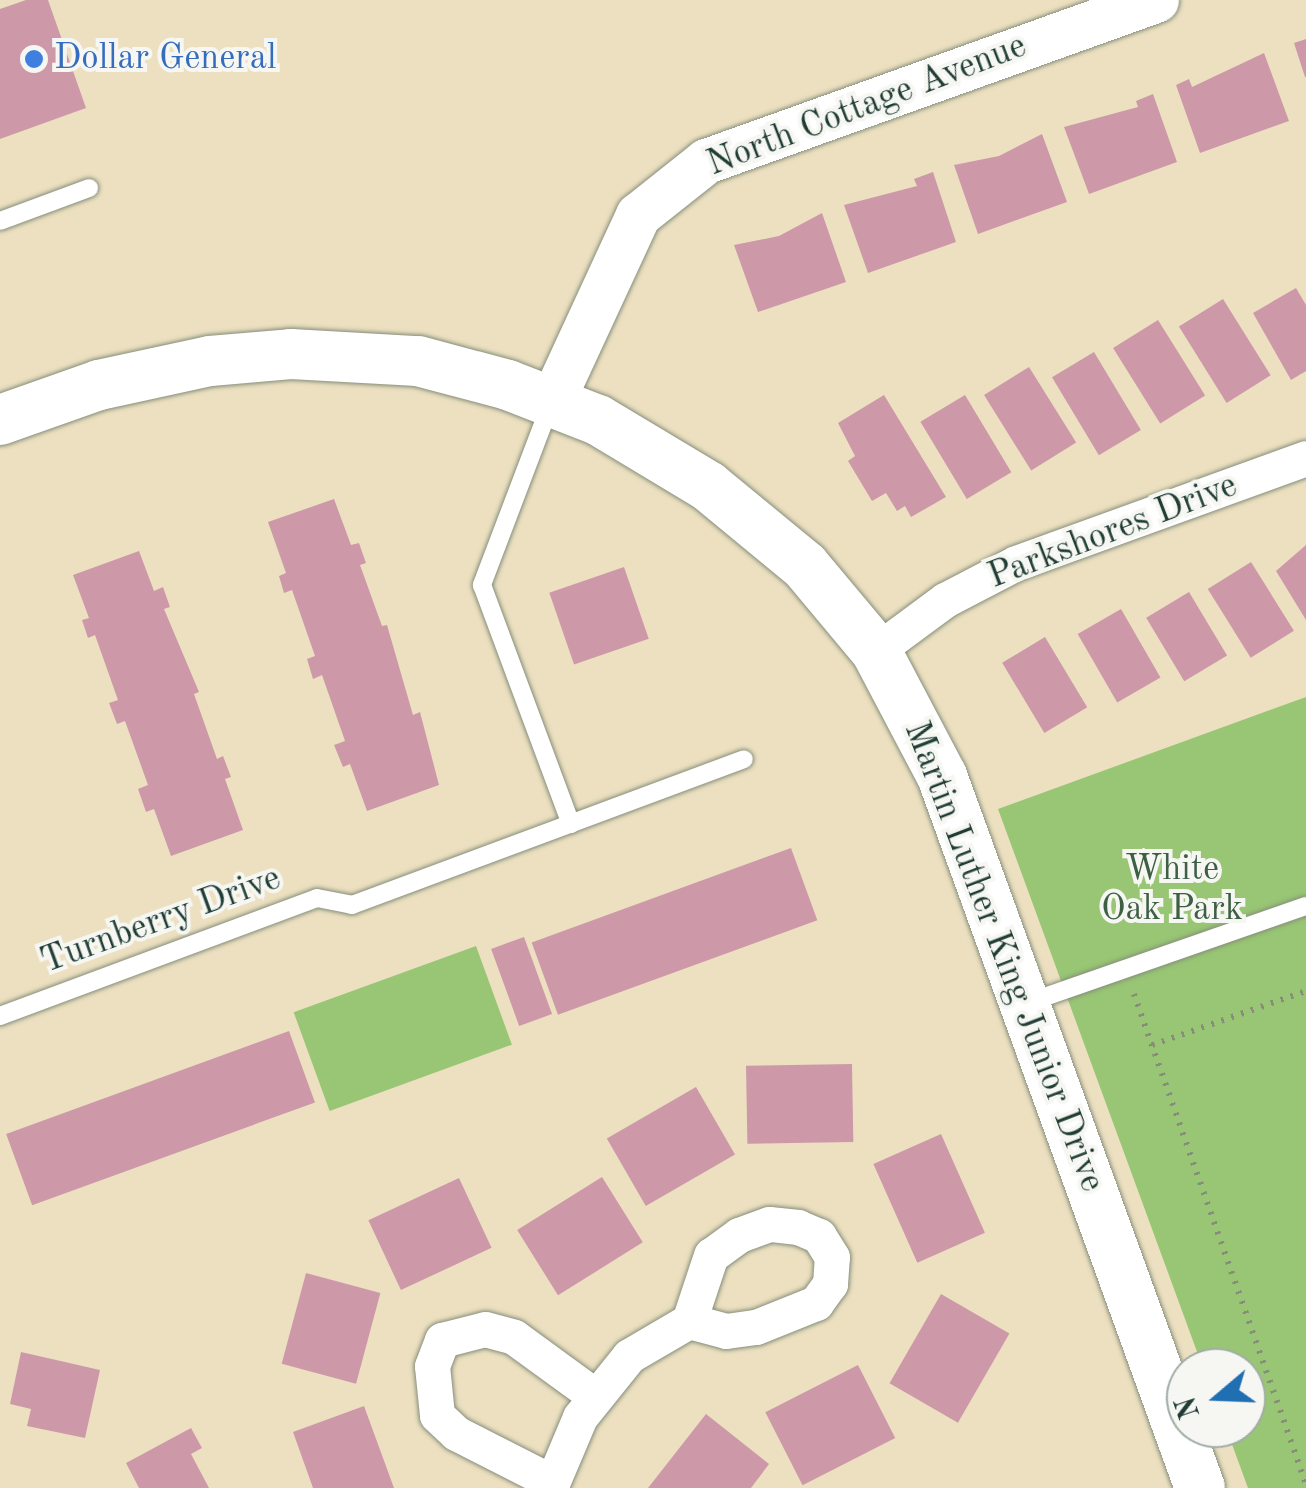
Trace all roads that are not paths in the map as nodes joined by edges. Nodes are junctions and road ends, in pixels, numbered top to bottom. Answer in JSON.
{"nodes":[{"id":1,"x":1156,"y":0,"type":"edge"},
{"id":2,"x":89,"y":188,"type":"dead end"},
{"id":3,"x":0,"y":221,"type":"edge"},
{"id":4,"x":552,"y":400,"type":"junction"},
{"id":5,"x":0,"y":420,"type":"edge"},
{"id":6,"x":1306,"y":458,"type":"edge"},
{"id":7,"x":876,"y":651,"type":"junction"},
{"id":8,"x":744,"y":759,"type":"dead end"},
{"id":9,"x":571,"y":824,"type":"junction"},
{"id":10,"x":1306,"y":906,"type":"edge"},
{"id":11,"x":1025,"y":1004,"type":"junction"},
{"id":12,"x":0,"y":1016,"type":"edge"},
{"id":13,"x":689,"y":1322,"type":"dead end"},
{"id":14,"x":595,"y":1396,"type":"junction"},
{"id":15,"x":551,"y":1485,"type":"edge"},
{"id":16,"x":1200,"y":1488,"type":"edge"}],
"edges":[{"from":1,"to":4,"type":"street","name":"North Cottage Avenue"},
{"from":2,"to":3,"type":"lane"},
{"from":4,"to":5,"type":"main road"},
{"from":4,"to":7,"type":"main road","name":"Martin Luther King Junior Drive"},
{"from":4,"to":9,"type":"lane"},
{"from":6,"to":7,"type":"street","name":"Parkshores Drive"},
{"from":7,"to":11,"type":"main road","name":"Martin Luther King Junior Drive"},
{"from":8,"to":9,"type":"lane","name":"Turnberry Drive"},
{"from":9,"to":12,"type":"lane","name":"Turnberry Drive"},
{"from":10,"to":11,"type":"lane"},
{"from":11,"to":16,"type":"main road","name":"Martin Luther King Junior Drive"},
{"from":13,"to":14,"type":"street"},
{"from":14,"to":15,"type":"street"},
{"from":14,"to":15,"type":"street"}]}
